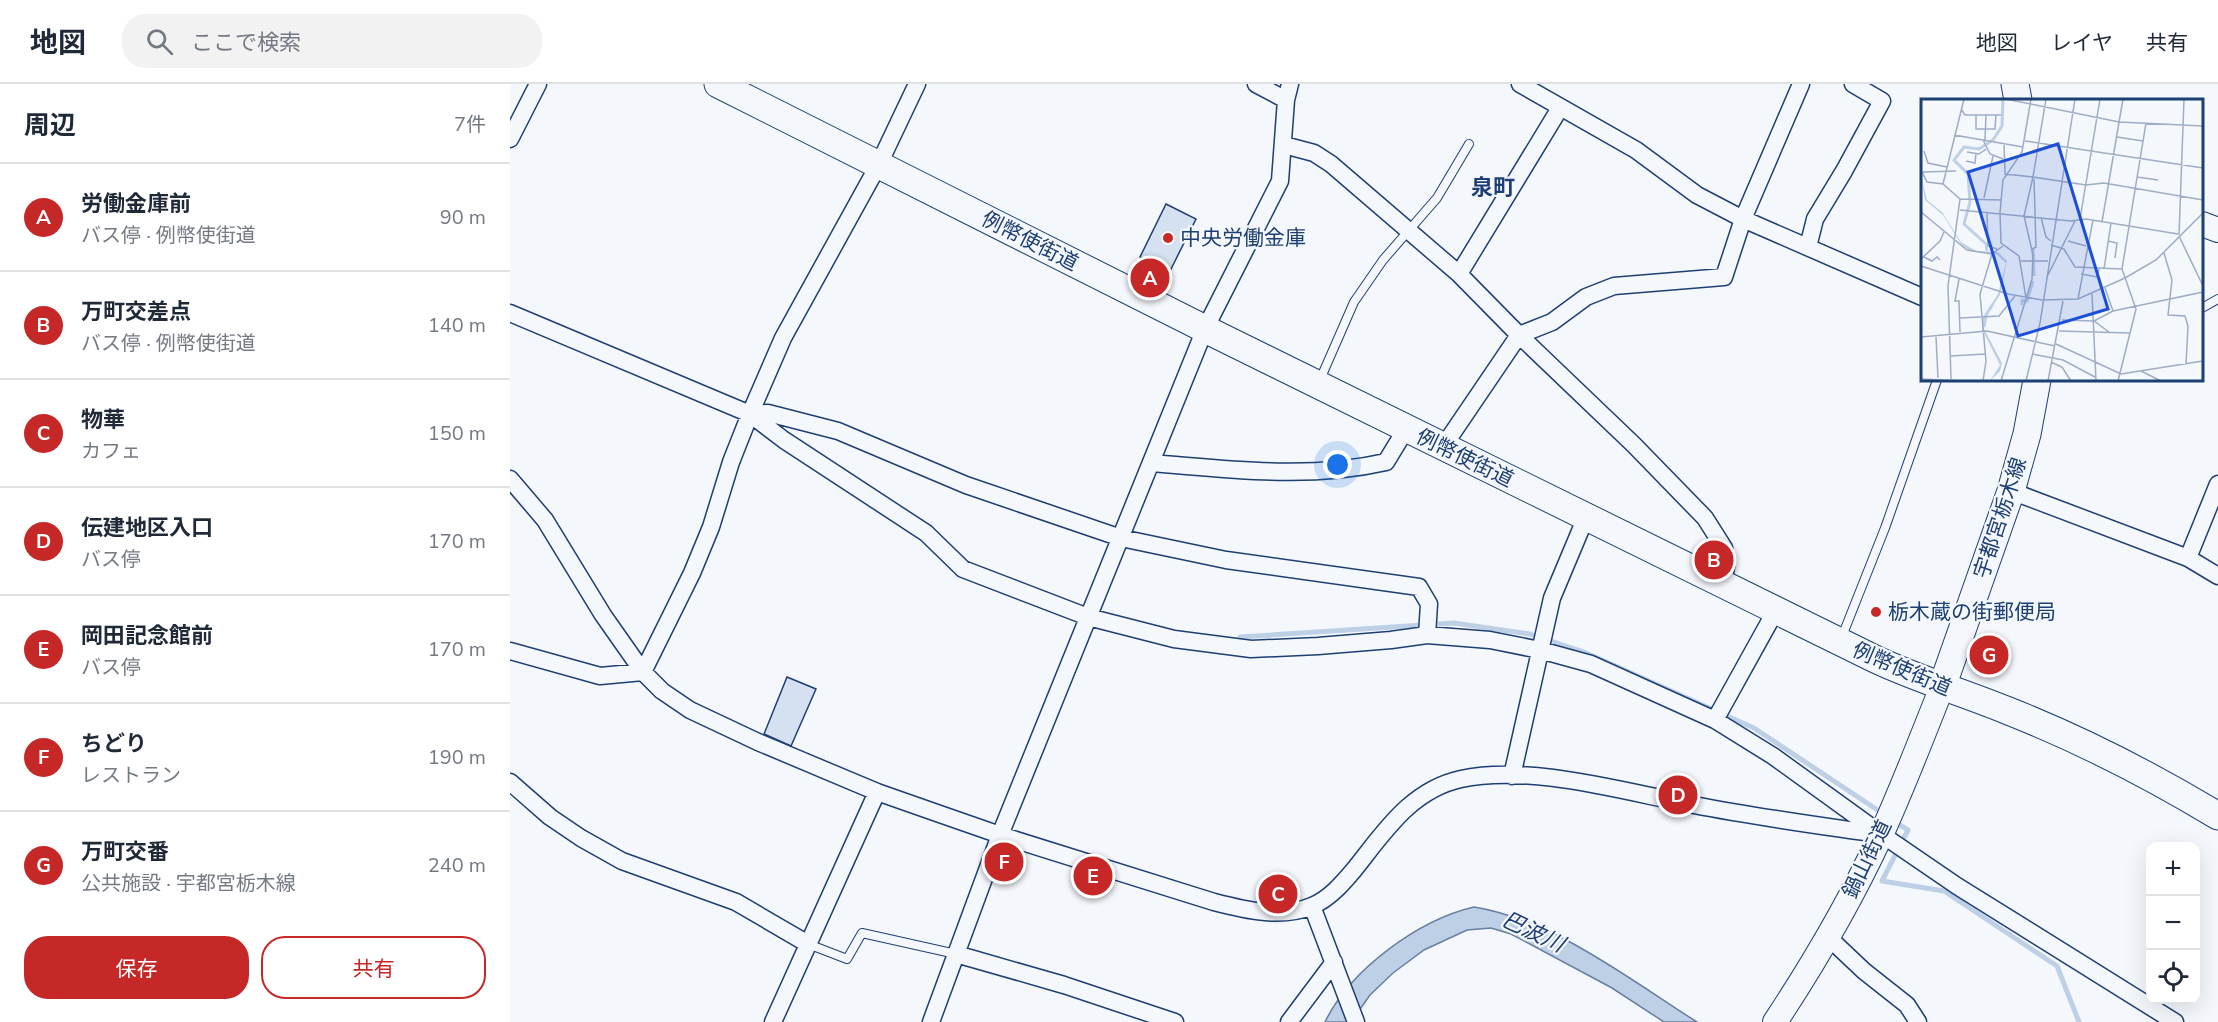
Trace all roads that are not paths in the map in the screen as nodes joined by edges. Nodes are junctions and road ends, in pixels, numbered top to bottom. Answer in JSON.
{"nodes":[{"id":1,"x":538,"y":84,"type":"edge"},
{"id":2,"x":718,"y":84,"type":"edge"},
{"id":3,"x":917,"y":84,"type":"edge"},
{"id":4,"x":1256,"y":84,"type":"edge"},
{"id":5,"x":1520,"y":84,"type":"edge"},
{"id":6,"x":1801,"y":84,"type":"edge"},
{"id":7,"x":1853,"y":84,"type":"edge"},
{"id":8,"x":2015,"y":84,"type":"edge"},
{"id":9,"x":1288,"y":92,"type":"edge"},
{"id":10,"x":2018,"y":99,"type":"edge"},
{"id":11,"x":1560,"y":108,"type":"junction"},
{"id":12,"x":510,"y":139,"type":"edge"},
{"id":13,"x":1469,"y":144,"type":"dead end"},
{"id":14,"x":1284,"y":145,"type":"junction"},
{"id":15,"x":879,"y":164,"type":"junction"},
{"id":16,"x":1743,"y":219,"type":"junction"},
{"id":17,"x":2203,"y":224,"type":"edge"},
{"id":18,"x":1409,"y":230,"type":"junction"},
{"id":19,"x":2218,"y":230,"type":"edge"},
{"id":20,"x":1808,"y":248,"type":"junction"},
{"id":21,"x":1459,"y":274,"type":"junction"},
{"id":22,"x":1921,"y":296,"type":"edge"},
{"id":23,"x":2218,"y":299,"type":"edge"},
{"id":24,"x":2203,"y":307,"type":"edge"},
{"id":25,"x":510,"y":313,"type":"edge"},
{"id":26,"x":1205,"y":329,"type":"junction"},
{"id":27,"x":1518,"y":335,"type":"junction"},
{"id":28,"x":1937,"y":381,"type":"edge"},
{"id":29,"x":2037,"y":381,"type":"edge"},
{"id":30,"x":1317,"y":385,"type":"junction"},
{"id":31,"x":750,"y":414,"type":"junction"},
{"id":32,"x":1406,"y":429,"type":"junction"},
{"id":33,"x":1443,"y":447,"type":"junction"},
{"id":34,"x":1151,"y":463,"type":"junction"},
{"id":35,"x":510,"y":479,"type":"edge"},
{"id":36,"x":2218,"y":484,"type":"edge"},
{"id":37,"x":2011,"y":491,"type":"junction"},
{"id":38,"x":1586,"y":517,"type":"junction"},
{"id":39,"x":1121,"y":538,"type":"junction"},
{"id":40,"x":2188,"y":558,"type":"junction"},
{"id":41,"x":2218,"y":576,"type":"edge"},
{"id":42,"x":1723,"y":583,"type":"junction"},
{"id":43,"x":1776,"y":610,"type":"junction"},
{"id":44,"x":1088,"y":617,"type":"junction"},
{"id":45,"x":1426,"y":634,"type":"junction"},
{"id":46,"x":1840,"y":642,"type":"junction"},
{"id":47,"x":1540,"y":650,"type":"junction"},
{"id":48,"x":510,"y":651,"type":"edge"},
{"id":49,"x":643,"y":672,"type":"junction"},
{"id":50,"x":1942,"y":687,"type":"junction"},
{"id":51,"x":1715,"y":720,"type":"junction"},
{"id":52,"x":1512,"y":776,"type":"junction"},
{"id":53,"x":510,"y":782,"type":"edge"},
{"id":54,"x":877,"y":792,"type":"junction"},
{"id":55,"x":2218,"y":816,"type":"edge"},
{"id":56,"x":1881,"y":834,"type":"junction"},
{"id":57,"x":1000,"y":836,"type":"junction"},
{"id":58,"x":1312,"y":906,"type":"junction"},
{"id":59,"x":1828,"y":937,"type":"junction"},
{"id":60,"x":808,"y":944,"type":"junction"},
{"id":61,"x":956,"y":954,"type":"junction"},
{"id":62,"x":1334,"y":962,"type":"junction"},
{"id":63,"x":773,"y":1022,"type":"edge"},
{"id":64,"x":931,"y":1022,"type":"edge"},
{"id":65,"x":1175,"y":1022,"type":"edge"},
{"id":66,"x":1289,"y":1022,"type":"edge"},
{"id":67,"x":1356,"y":1022,"type":"edge"},
{"id":68,"x":1775,"y":1022,"type":"edge"},
{"id":69,"x":1917,"y":1022,"type":"edge"},
{"id":70,"x":2175,"y":1022,"type":"edge"}],
"edges":[{"from":1,"to":12,"type":"street"},
{"from":2,"to":15,"type":"main road","name":"例幣使街道"},
{"from":3,"to":15,"type":"street"},
{"from":4,"to":9,"type":"street"},
{"from":5,"to":11,"type":"street"},
{"from":6,"to":16,"type":"street"},
{"from":7,"to":20,"type":"street"},
{"from":8,"to":10,"type":"main road"},
{"from":9,"to":14,"type":"street"},
{"from":11,"to":16,"type":"street"},
{"from":11,"to":21,"type":"street"},
{"from":13,"to":18,"type":"lane"},
{"from":14,"to":18,"type":"street"},
{"from":14,"to":26,"type":"street"},
{"from":15,"to":26,"type":"main road","name":"例幣使街道"},
{"from":15,"to":31,"type":"street"},
{"from":16,"to":20,"type":"street"},
{"from":16,"to":27,"type":"street"},
{"from":17,"to":19,"type":"street"},
{"from":18,"to":21,"type":"street"},
{"from":18,"to":30,"type":"lane"},
{"from":20,"to":22,"type":"street"},
{"from":21,"to":27,"type":"street"},
{"from":23,"to":24,"type":"lane"},
{"from":25,"to":31,"type":"street"},
{"from":26,"to":30,"type":"main road","name":"例幣使街道"},
{"from":26,"to":34,"type":"street"},
{"from":27,"to":33,"type":"street"},
{"from":27,"to":42,"type":"street"},
{"from":28,"to":46,"type":"lane"},
{"from":29,"to":37,"type":"main road","name":"宇都宮栃木線"},
{"from":30,"to":32,"type":"main road","name":"例幣使街道"},
{"from":31,"to":39,"type":"street"},
{"from":31,"to":44,"type":"street"},
{"from":31,"to":49,"type":"street"},
{"from":32,"to":33,"type":"main road","name":"例幣使街道"},
{"from":32,"to":34,"type":"street"},
{"from":33,"to":38,"type":"main road","name":"例幣使街道"},
{"from":34,"to":39,"type":"street"},
{"from":35,"to":49,"type":"street"},
{"from":36,"to":40,"type":"street"},
{"from":37,"to":40,"type":"street"},
{"from":37,"to":50,"type":"main road","name":"宇都宮栃木線"},
{"from":38,"to":42,"type":"main road","name":"例幣使街道"},
{"from":38,"to":47,"type":"street"},
{"from":39,"to":44,"type":"street"},
{"from":39,"to":45,"type":"street"},
{"from":40,"to":41,"type":"street"},
{"from":42,"to":43,"type":"main road","name":"例幣使街道"},
{"from":43,"to":46,"type":"main road","name":"例幣使街道"},
{"from":43,"to":51,"type":"street"},
{"from":44,"to":45,"type":"street"},
{"from":44,"to":57,"type":"street"},
{"from":45,"to":47,"type":"street"},
{"from":46,"to":50,"type":"main road","name":"例幣使街道"},
{"from":47,"to":51,"type":"street"},
{"from":47,"to":52,"type":"street"},
{"from":48,"to":49,"type":"street"},
{"from":49,"to":54,"type":"street"},
{"from":50,"to":55,"type":"main road","name":"例幣使街道"},
{"from":50,"to":56,"type":"street","name":"鍋山街道"},
{"from":51,"to":56,"type":"street"},
{"from":52,"to":56,"type":"street"},
{"from":52,"to":58,"type":"street"},
{"from":53,"to":60,"type":"street"},
{"from":54,"to":57,"type":"street"},
{"from":54,"to":60,"type":"street"},
{"from":56,"to":59,"type":"street","name":"鍋山街道"},
{"from":56,"to":70,"type":"street"},
{"from":57,"to":58,"type":"street"},
{"from":57,"to":61,"type":"street"},
{"from":58,"to":62,"type":"street"},
{"from":59,"to":68,"type":"street","name":"鍋山街道"},
{"from":59,"to":69,"type":"street"},
{"from":60,"to":61,"type":"lane"},
{"from":60,"to":63,"type":"street"},
{"from":61,"to":64,"type":"street"},
{"from":61,"to":65,"type":"street"},
{"from":62,"to":66,"type":"street"},
{"from":62,"to":67,"type":"street"}]}
